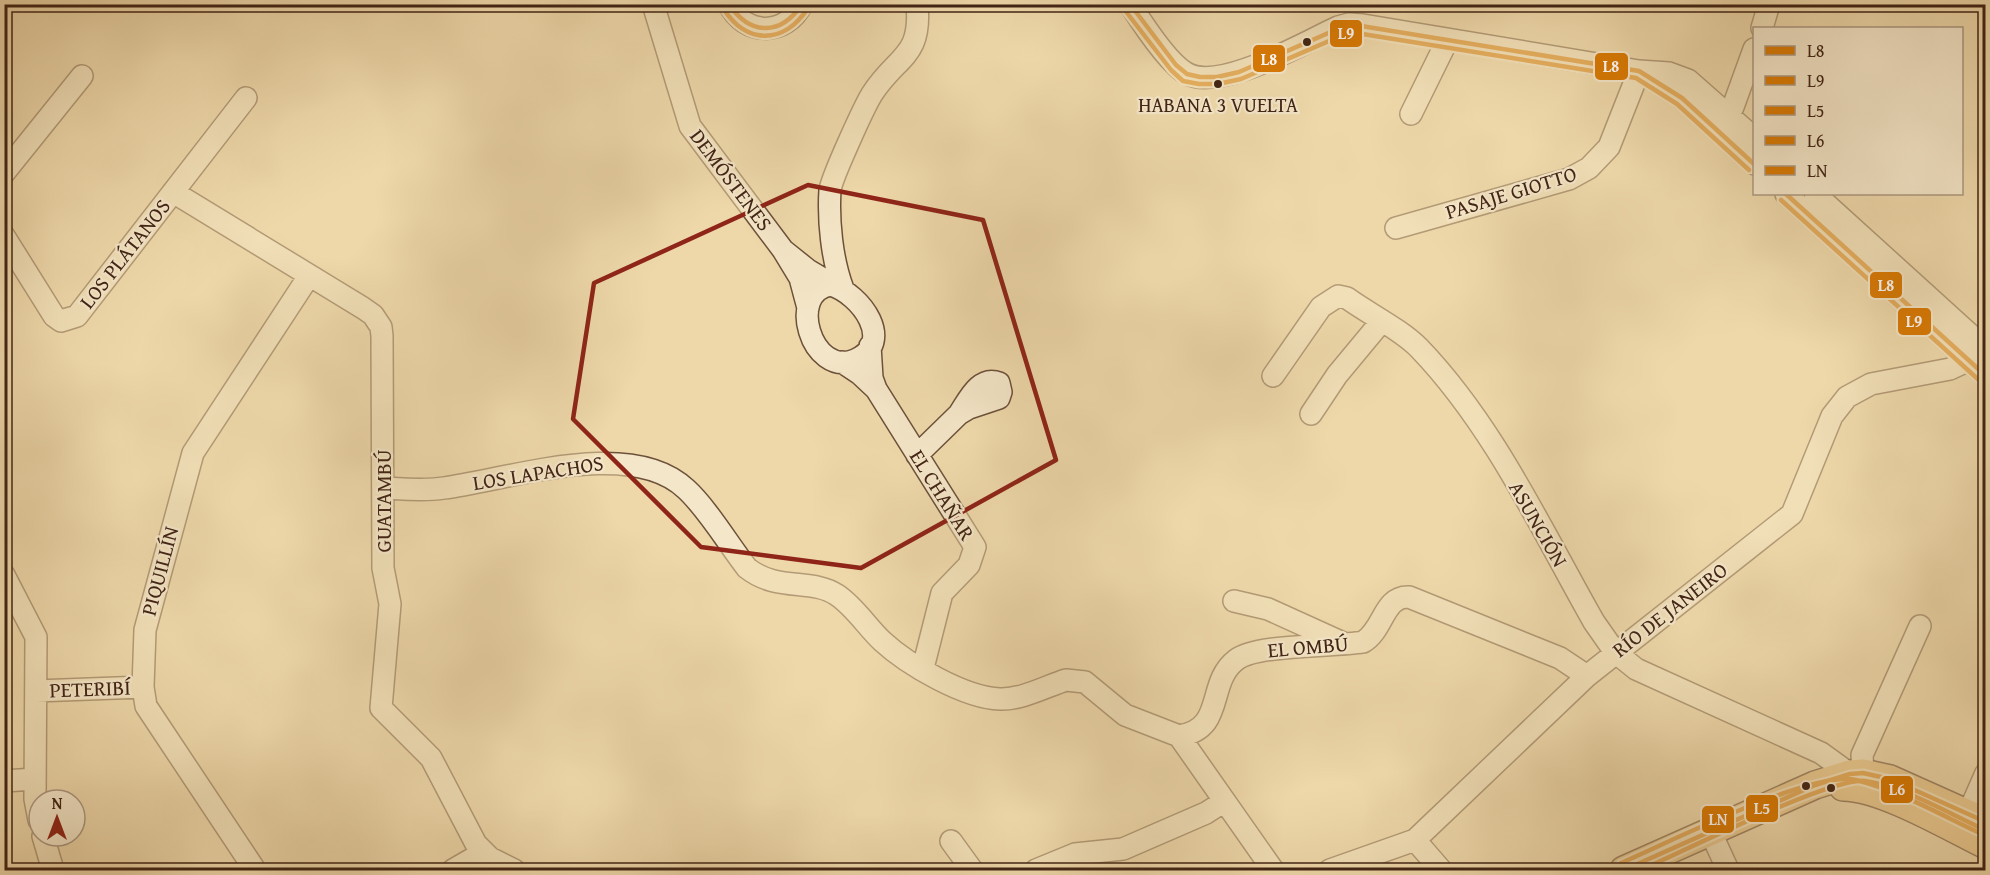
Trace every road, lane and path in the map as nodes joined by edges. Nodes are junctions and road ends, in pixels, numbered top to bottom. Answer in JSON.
{"nodes":[{"id":1,"x":653,"y":4,"type":"edge"},
{"id":2,"x":729,"y":4,"type":"edge"},
{"id":3,"x":802,"y":4,"type":"edge"},
{"id":4,"x":917,"y":4,"type":"edge"},
{"id":5,"x":1130,"y":4,"type":"edge"},
{"id":6,"x":1769,"y":4,"type":"edge"},
{"id":7,"x":1762,"y":27,"type":"edge"},
{"id":8,"x":1447,"y":41,"type":"junction"},
{"id":9,"x":1753,"y":53,"type":"edge"},
{"id":10,"x":1639,"y":71,"type":"junction"},
{"id":11,"x":82,"y":76,"type":"dead end"},
{"id":12,"x":246,"y":98,"type":"dead end"},
{"id":13,"x":1411,"y":114,"type":"dead end"},
{"id":14,"x":1721,"y":120,"type":"junction"},
{"id":15,"x":1753,"y":137,"type":"edge"},
{"id":16,"x":1753,"y":161,"type":"edge"},
{"id":17,"x":4,"y":173,"type":"edge"},
{"id":18,"x":173,"y":192,"type":"junction"},
{"id":19,"x":1787,"y":195,"type":"edge"},
{"id":20,"x":1816,"y":195,"type":"edge"},
{"id":21,"x":1396,"y":228,"type":"dead end"},
{"id":22,"x":4,"y":236,"type":"edge"},
{"id":23,"x":833,"y":247,"type":"junction"},
{"id":24,"x":783,"y":250,"type":"junction"},
{"id":25,"x":808,"y":270,"type":"junction"},
{"id":26,"x":309,"y":276,"type":"junction"},
{"id":27,"x":839,"y":288,"type":"junction"},
{"id":28,"x":808,"y":308,"type":"junction"},
{"id":29,"x":1381,"y":322,"type":"junction"},
{"id":30,"x":870,"y":346,"type":"junction"},
{"id":31,"x":1984,"y":348,"type":"edge"},
{"id":32,"x":1966,"y":361,"type":"junction"},
{"id":33,"x":842,"y":362,"type":"junction"},
{"id":34,"x":1273,"y":376,"type":"dead end"},
{"id":35,"x":1986,"y":376,"type":"edge"},
{"id":36,"x":876,"y":389,"type":"junction"},
{"id":37,"x":959,"y":414,"type":"dead end"},
{"id":38,"x":1311,"y":414,"type":"dead end"},
{"id":39,"x":917,"y":455,"type":"junction"},
{"id":40,"x":385,"y":488,"type":"junction"},
{"id":41,"x":4,"y":575,"type":"edge"},
{"id":42,"x":1234,"y":601,"type":"dead end"},
{"id":43,"x":1920,"y":626,"type":"dead end"},
{"id":44,"x":1346,"y":645,"type":"junction"},
{"id":45,"x":1615,"y":652,"type":"junction"},
{"id":46,"x":923,"y":668,"type":"junction"},
{"id":47,"x":1587,"y":676,"type":"junction"},
{"id":48,"x":143,"y":687,"type":"junction"},
{"id":49,"x":36,"y":691,"type":"junction"},
{"id":50,"x":1179,"y":736,"type":"junction"},
{"id":51,"x":1857,"y":773,"type":"junction"},
{"id":52,"x":1986,"y":773,"type":"edge"},
{"id":53,"x":35,"y":779,"type":"junction"},
{"id":54,"x":4,"y":781,"type":"edge"},
{"id":55,"x":35,"y":788,"type":"edge"},
{"id":56,"x":1786,"y":799,"type":"junction"},
{"id":57,"x":1223,"y":802,"type":"junction"},
{"id":58,"x":1977,"y":818,"type":"edge"},
{"id":59,"x":1711,"y":833,"type":"junction"},
{"id":60,"x":1415,"y":840,"type":"junction"},
{"id":61,"x":951,"y":841,"type":"dead end"},
{"id":62,"x":1986,"y":845,"type":"edge"},
{"id":63,"x":47,"y":848,"type":"edge"},
{"id":64,"x":484,"y":852,"type":"junction"},
{"id":65,"x":53,"y":870,"type":"edge"},
{"id":66,"x":255,"y":870,"type":"edge"},
{"id":67,"x":453,"y":870,"type":"edge"},
{"id":68,"x":514,"y":870,"type":"edge"},
{"id":69,"x":972,"y":870,"type":"edge"},
{"id":70,"x":1036,"y":870,"type":"edge"},
{"id":71,"x":1273,"y":870,"type":"edge"},
{"id":72,"x":1330,"y":870,"type":"edge"},
{"id":73,"x":1441,"y":870,"type":"edge"},
{"id":74,"x":1624,"y":870,"type":"edge"},
{"id":75,"x":1728,"y":870,"type":"edge"}],
"edges":[{"from":1,"to":24,"type":"street","name":"DEMÓSTENES"},
{"from":2,"to":3,"type":"street"},
{"from":4,"to":23,"type":"street"},
{"from":5,"to":8,"type":"street"},
{"from":6,"to":7,"type":"street"},
{"from":8,"to":10,"type":"street"},
{"from":8,"to":13,"type":"street"},
{"from":9,"to":14,"type":"street"},
{"from":10,"to":14,"type":"street"},
{"from":10,"to":21,"type":"street","name":"PASAJE GIOTTO"},
{"from":11,"to":17,"type":"street"},
{"from":12,"to":18,"type":"street","name":"LOS PLÁTANOS"},
{"from":14,"to":15,"type":"street"},
{"from":14,"to":16,"type":"street"},
{"from":18,"to":22,"type":"street","name":"LOS PLÁTANOS"},
{"from":18,"to":26,"type":"street","name":"GUATAMBÚ"},
{"from":19,"to":32,"type":"street"},
{"from":20,"to":31,"type":"street"},
{"from":23,"to":25,"type":"street"},
{"from":23,"to":27,"type":"street"},
{"from":24,"to":25,"type":"street","name":"DEMÓSTENES"},
{"from":24,"to":28,"type":"street","name":"DEMÓSTENES"},
{"from":25,"to":27,"type":"street","name":"DEMÓSTENES"},
{"from":26,"to":40,"type":"street","name":"GUATAMBÚ"},
{"from":26,"to":48,"type":"street","name":"PIQUILLÍN"},
{"from":27,"to":28,"type":"street"},
{"from":27,"to":30,"type":"street","name":"DEMÓSTENES"},
{"from":28,"to":33,"type":"street","name":"DEMÓSTENES"},
{"from":29,"to":34,"type":"street","name":"ASUNCIÓN"},
{"from":29,"to":38,"type":"street"},
{"from":29,"to":45,"type":"street","name":"ASUNCIÓN"},
{"from":30,"to":33,"type":"street"},
{"from":30,"to":36,"type":"street","name":"EL CHAÑAR"},
{"from":31,"to":32,"type":"street","name":"RÍO DE JANEIRO"},
{"from":32,"to":35,"type":"street"},
{"from":32,"to":45,"type":"street","name":"RÍO DE JANEIRO"},
{"from":33,"to":36,"type":"street","name":"EL CHAÑAR"},
{"from":36,"to":39,"type":"street","name":"EL CHAÑAR"},
{"from":37,"to":39,"type":"street"},
{"from":39,"to":46,"type":"street","name":"EL CHAÑAR"},
{"from":40,"to":46,"type":"street","name":"LOS LAPACHOS"},
{"from":40,"to":64,"type":"street","name":"GUATAMBÚ"},
{"from":41,"to":49,"type":"street"},
{"from":42,"to":44,"type":"street"},
{"from":43,"to":51,"type":"street"},
{"from":44,"to":47,"type":"street","name":"EL OMBÚ"},
{"from":44,"to":50,"type":"street","name":"EL OMBÚ"},
{"from":45,"to":47,"type":"street","name":"RÍO DE JANEIRO"},
{"from":45,"to":51,"type":"street","name":"ASUNCIÓN"},
{"from":46,"to":50,"type":"street","name":"LOS LAPACHOS"},
{"from":47,"to":60,"type":"street","name":"RÍO DE JANEIRO"},
{"from":48,"to":49,"type":"street","name":"PETERIBÍ"},
{"from":48,"to":66,"type":"street","name":"PIQUILLÍN"},
{"from":49,"to":53,"type":"street"},
{"from":50,"to":57,"type":"street"},
{"from":51,"to":56,"type":"main road"},
{"from":51,"to":58,"type":"main road","name":"ASUNCIÓN"},
{"from":52,"to":58,"type":"street"},
{"from":53,"to":54,"type":"street"},
{"from":53,"to":55,"type":"street"},
{"from":56,"to":59,"type":"main road"},
{"from":56,"to":62,"type":"main road"},
{"from":57,"to":70,"type":"street"},
{"from":57,"to":71,"type":"street"},
{"from":59,"to":74,"type":"main road"},
{"from":59,"to":75,"type":"street"},
{"from":60,"to":72,"type":"street","name":"RÍO DE JANEIRO"},
{"from":60,"to":73,"type":"street"},
{"from":61,"to":69,"type":"street"},
{"from":63,"to":65,"type":"street"},
{"from":64,"to":67,"type":"street"},
{"from":64,"to":68,"type":"street","name":"GUATAMBÚ"}]}
